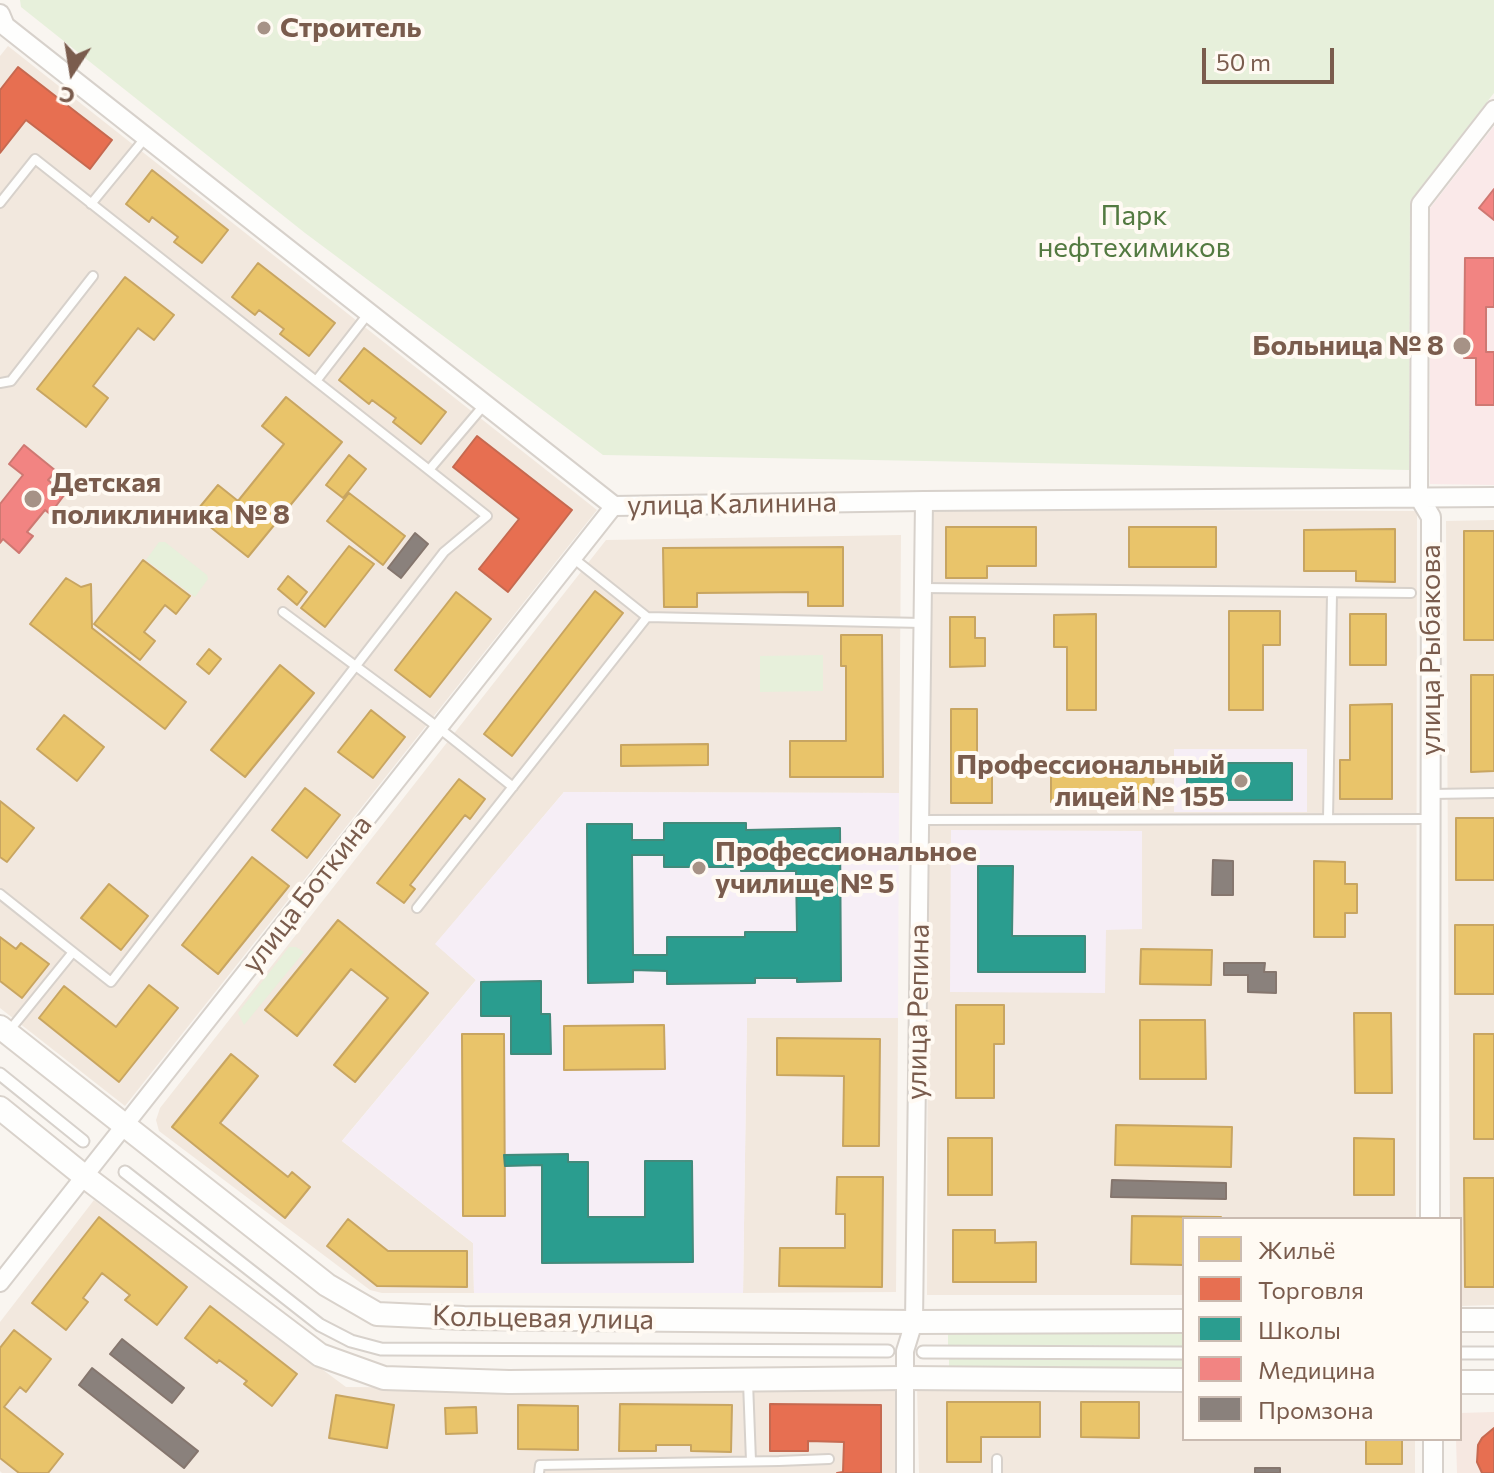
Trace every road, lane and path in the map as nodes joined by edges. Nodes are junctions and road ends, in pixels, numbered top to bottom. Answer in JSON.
{"nodes":[{"id":1,"x":2,"y":24,"type":"edge"},
{"id":2,"x":1494,"y":109,"type":"edge"},
{"id":3,"x":146,"y":137,"type":"junction"},
{"id":4,"x":0,"y":203,"type":"edge"},
{"id":5,"x":91,"y":204,"type":"junction"},
{"id":6,"x":93,"y":276,"type":"dead end"},
{"id":7,"x":369,"y":313,"type":"junction"},
{"id":8,"x":316,"y":381,"type":"junction"},
{"id":9,"x":0,"y":383,"type":"edge"},
{"id":10,"x":485,"y":404,"type":"junction"},
{"id":11,"x":429,"y":470,"type":"junction"},
{"id":12,"x":1419,"y":497,"type":"junction"},
{"id":13,"x":1494,"y":497,"type":"edge"},
{"id":14,"x":924,"y":501,"type":"junction"},
{"id":15,"x":614,"y":506,"type":"junction"},
{"id":16,"x":573,"y":558,"type":"junction"},
{"id":17,"x":923,"y":588,"type":"junction"},
{"id":18,"x":1411,"y":593,"type":"dead end"},
{"id":19,"x":1332,"y":594,"type":"junction"},
{"id":20,"x":283,"y":612,"type":"dead end"},
{"id":21,"x":647,"y":617,"type":"junction"},
{"id":22,"x":922,"y":623,"type":"junction"},
{"id":23,"x":356,"y":666,"type":"junction"},
{"id":24,"x":439,"y":728,"type":"junction"},
{"id":25,"x":513,"y":787,"type":"junction"},
{"id":26,"x":1494,"y":793,"type":"edge"},
{"id":27,"x":1431,"y":794,"type":"junction"},
{"id":28,"x":1328,"y":819,"type":"junction"},
{"id":29,"x":1431,"y":819,"type":"junction"},
{"id":30,"x":920,"y":820,"type":"junction"},
{"id":31,"x":0,"y":894,"type":"edge"},
{"id":32,"x":417,"y":908,"type":"dead end"},
{"id":33,"x":73,"y":952,"type":"junction"},
{"id":34,"x":4,"y":1030,"type":"edge"},
{"id":35,"x":0,"y":1074,"type":"edge"},
{"id":36,"x":0,"y":1108,"type":"edge"},
{"id":37,"x":125,"y":1125,"type":"junction"},
{"id":38,"x":83,"y":1141,"type":"dead end"},
{"id":39,"x":125,"y":1172,"type":"dead end"},
{"id":40,"x":84,"y":1176,"type":"junction"},
{"id":41,"x":1430,"y":1217,"type":"edge"},
{"id":42,"x":0,"y":1283,"type":"edge"},
{"id":43,"x":1462,"y":1320,"type":"edge"},
{"id":44,"x":1494,"y":1320,"type":"edge"},
{"id":45,"x":1182,"y":1321,"type":"edge"},
{"id":46,"x":914,"y":1322,"type":"junction"},
{"id":47,"x":888,"y":1351,"type":"dead end"},
{"id":48,"x":923,"y":1352,"type":"dead end"},
{"id":49,"x":1182,"y":1353,"type":"edge"},
{"id":50,"x":1462,"y":1353,"type":"edge"},
{"id":51,"x":1494,"y":1353,"type":"edge"},
{"id":52,"x":904,"y":1378,"type":"junction"},
{"id":53,"x":748,"y":1380,"type":"junction"},
{"id":54,"x":1182,"y":1380,"type":"edge"},
{"id":55,"x":1462,"y":1382,"type":"edge"},
{"id":56,"x":1494,"y":1382,"type":"edge"},
{"id":57,"x":1433,"y":1441,"type":"edge"},
{"id":58,"x":829,"y":1459,"type":"dead end"},
{"id":59,"x":997,"y":1459,"type":"dead end"},
{"id":60,"x":751,"y":1461,"type":"junction"},
{"id":61,"x":779,"y":1461,"type":"junction"},
{"id":62,"x":539,"y":1473,"type":"edge"},
{"id":63,"x":779,"y":1473,"type":"edge"},
{"id":64,"x":905,"y":1473,"type":"edge"},
{"id":65,"x":997,"y":1473,"type":"edge"},
{"id":66,"x":1433,"y":1473,"type":"edge"}],
"edges":[{"from":1,"to":3,"type":"street","name":"улица Калинина"},
{"from":2,"to":12,"type":"street","name":"улица Рыбакова"},
{"from":3,"to":5,"type":"lane"},
{"from":3,"to":7,"type":"street","name":"улица Калинина"},
{"from":4,"to":5,"type":"lane"},
{"from":5,"to":8,"type":"lane"},
{"from":6,"to":9,"type":"lane"},
{"from":7,"to":8,"type":"lane"},
{"from":7,"to":10,"type":"street","name":"улица Калинина"},
{"from":8,"to":11,"type":"lane"},
{"from":10,"to":11,"type":"lane"},
{"from":10,"to":15,"type":"street","name":"улица Калинина"},
{"from":11,"to":23,"type":"lane"},
{"from":12,"to":13,"type":"street","name":"улица Калинина"},
{"from":12,"to":14,"type":"street","name":"улица Калинина"},
{"from":12,"to":27,"type":"street","name":"улица Рыбакова"},
{"from":14,"to":15,"type":"street","name":"улица Калинина"},
{"from":14,"to":17,"type":"street","name":"улица Репина"},
{"from":15,"to":16,"type":"street","name":"улица Боткина"},
{"from":16,"to":21,"type":"lane"},
{"from":16,"to":24,"type":"street","name":"улица Боткина"},
{"from":17,"to":19,"type":"lane"},
{"from":17,"to":22,"type":"street","name":"улица Репина"},
{"from":18,"to":19,"type":"lane"},
{"from":19,"to":28,"type":"lane"},
{"from":20,"to":23,"type":"lane"},
{"from":21,"to":22,"type":"lane"},
{"from":21,"to":25,"type":"lane"},
{"from":22,"to":30,"type":"street","name":"улица Репина"},
{"from":23,"to":24,"type":"lane"},
{"from":23,"to":33,"type":"lane"},
{"from":24,"to":25,"type":"lane"},
{"from":24,"to":37,"type":"street","name":"улица Боткина"},
{"from":25,"to":32,"type":"lane"},
{"from":26,"to":27,"type":"lane"},
{"from":27,"to":29,"type":"street","name":"улица Рыбакова"},
{"from":28,"to":29,"type":"lane"},
{"from":28,"to":30,"type":"lane"},
{"from":29,"to":41,"type":"street","name":"улица Рыбакова"},
{"from":30,"to":46,"type":"street","name":"улица Репина"},
{"from":31,"to":33,"type":"lane"},
{"from":33,"to":34,"type":"lane"},
{"from":34,"to":37,"type":"main road","name":"Кольцевая улица"},
{"from":35,"to":38,"type":"street"},
{"from":36,"to":40,"type":"main road"},
{"from":37,"to":40,"type":"street","name":"улица Боткина"},
{"from":37,"to":46,"type":"main road","name":"Кольцевая улица"},
{"from":39,"to":47,"type":"street"},
{"from":40,"to":42,"type":"street","name":"улица Боткина"},
{"from":40,"to":53,"type":"main road"},
{"from":43,"to":44,"type":"main road"},
{"from":45,"to":46,"type":"main road","name":"Кольцевая улица"},
{"from":46,"to":52,"type":"street","name":"улица Репина"},
{"from":48,"to":49,"type":"street"},
{"from":50,"to":51,"type":"street"},
{"from":52,"to":53,"type":"main road"},
{"from":52,"to":54,"type":"main road"},
{"from":52,"to":64,"type":"street","name":"улица Репина"},
{"from":53,"to":60,"type":"lane"},
{"from":55,"to":56,"type":"main road"},
{"from":57,"to":66,"type":"street"},
{"from":58,"to":61,"type":"lane"},
{"from":59,"to":65,"type":"lane"},
{"from":60,"to":61,"type":"lane"},
{"from":60,"to":62,"type":"lane"},
{"from":61,"to":63,"type":"lane"}]}
